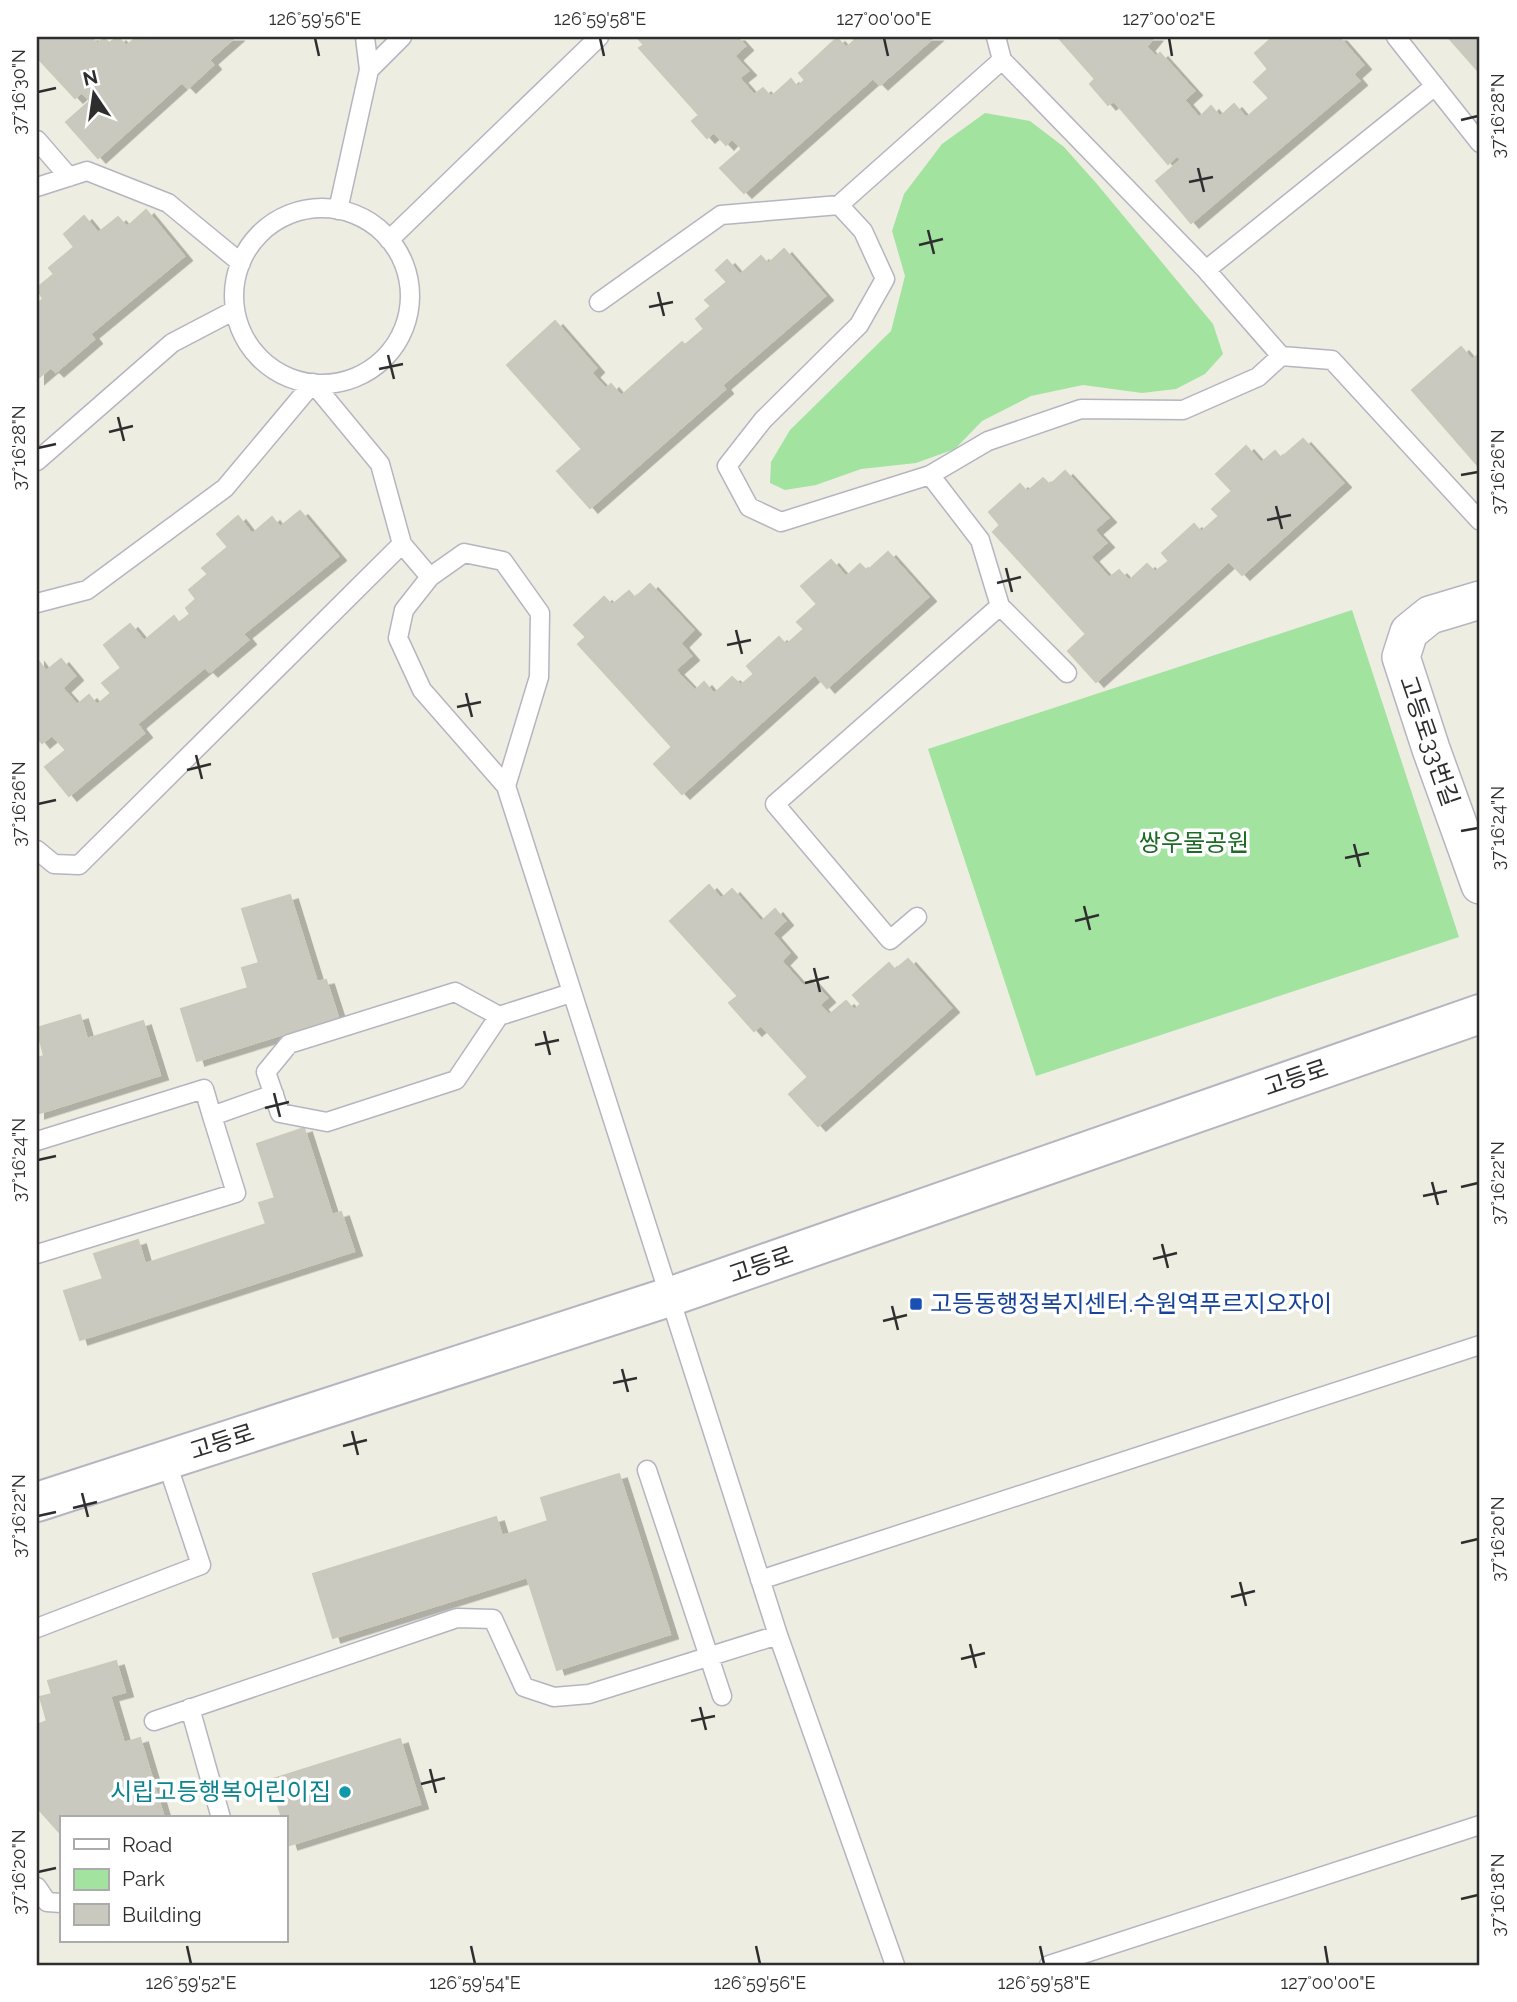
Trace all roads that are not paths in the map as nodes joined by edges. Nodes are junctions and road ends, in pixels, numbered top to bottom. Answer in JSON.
{"nodes":[{"id":1,"x":365,"y":37,"type":"edge"},
{"id":2,"x":402,"y":37,"type":"edge"},
{"id":3,"x":600,"y":37,"type":"edge"},
{"id":4,"x":996,"y":37,"type":"edge"},
{"id":5,"x":1396,"y":37,"type":"edge"},
{"id":6,"x":1002,"y":61,"type":"junction"},
{"id":7,"x":369,"y":70,"type":"junction"},
{"id":8,"x":1435,"y":86,"type":"junction"},
{"id":9,"x":37,"y":140,"type":"edge"},
{"id":10,"x":1480,"y":143,"type":"edge"},
{"id":11,"x":69,"y":177,"type":"junction"},
{"id":12,"x":37,"y":187,"type":"edge"},
{"id":13,"x":839,"y":205,"type":"junction"},
{"id":14,"x":338,"y":210,"type":"junction"},
{"id":15,"x":389,"y":240,"type":"junction"},
{"id":16,"x":241,"y":262,"type":"junction"},
{"id":17,"x":1206,"y":270,"type":"junction"},
{"id":18,"x":599,"y":302,"type":"dead end"},
{"id":19,"x":236,"y":310,"type":"junction"},
{"id":20,"x":1281,"y":356,"type":"junction"},
{"id":21,"x":313,"y":383,"type":"junction"},
{"id":22,"x":37,"y":461,"type":"edge"},
{"id":23,"x":930,"y":475,"type":"junction"},
{"id":24,"x":1480,"y":521,"type":"edge"},
{"id":25,"x":402,"y":544,"type":"junction"},
{"id":26,"x":430,"y":577,"type":"junction"},
{"id":27,"x":1480,"y":600,"type":"edge"},
{"id":28,"x":37,"y":603,"type":"edge"},
{"id":29,"x":1000,"y":606,"type":"junction"},
{"id":30,"x":1067,"y":673,"type":"dead end"},
{"id":31,"x":506,"y":786,"type":"junction"},
{"id":32,"x":37,"y":850,"type":"edge"},
{"id":33,"x":1480,"y":885,"type":"edge"},
{"id":34,"x":917,"y":917,"type":"dead end"},
{"id":35,"x":571,"y":993,"type":"junction"},
{"id":36,"x":1480,"y":1014,"type":"edge"},
{"id":37,"x":499,"y":1016,"type":"junction"},
{"id":38,"x":274,"y":1094,"type":"junction"},
{"id":39,"x":212,"y":1116,"type":"junction"},
{"id":40,"x":37,"y":1141,"type":"edge"},
{"id":41,"x":37,"y":1254,"type":"edge"},
{"id":42,"x":669,"y":1297,"type":"junction"},
{"id":43,"x":1480,"y":1345,"type":"edge"},
{"id":44,"x":166,"y":1460,"type":"junction"},
{"id":45,"x":647,"y":1470,"type":"dead end"},
{"id":46,"x":37,"y":1502,"type":"edge"},
{"id":47,"x":760,"y":1580,"type":"junction"},
{"id":48,"x":37,"y":1628,"type":"edge"},
{"id":49,"x":778,"y":1635,"type":"junction"},
{"id":50,"x":708,"y":1657,"type":"junction"},
{"id":51,"x":722,"y":1696,"type":"dead end"},
{"id":52,"x":190,"y":1708,"type":"junction"},
{"id":53,"x":154,"y":1721,"type":"dead end"},
{"id":54,"x":220,"y":1816,"type":"edge"},
{"id":55,"x":1480,"y":1825,"type":"edge"},
{"id":56,"x":37,"y":1887,"type":"edge"},
{"id":57,"x":60,"y":1903,"type":"edge"},
{"id":58,"x":895,"y":1965,"type":"edge"},
{"id":59,"x":1049,"y":1965,"type":"edge"}],
"edges":[{"from":1,"to":7,"type":"lane"},
{"from":2,"to":7,"type":"lane"},
{"from":3,"to":15,"type":"lane"},
{"from":4,"to":6,"type":"lane"},
{"from":5,"to":8,"type":"lane"},
{"from":6,"to":13,"type":"lane"},
{"from":6,"to":17,"type":"lane"},
{"from":7,"to":14,"type":"lane"},
{"from":8,"to":10,"type":"lane"},
{"from":8,"to":17,"type":"lane"},
{"from":9,"to":11,"type":"lane"},
{"from":11,"to":12,"type":"lane"},
{"from":11,"to":16,"type":"lane"},
{"from":13,"to":18,"type":"lane"},
{"from":13,"to":23,"type":"lane"},
{"from":14,"to":15,"type":"lane"},
{"from":14,"to":16,"type":"lane"},
{"from":15,"to":21,"type":"lane"},
{"from":16,"to":19,"type":"lane"},
{"from":17,"to":20,"type":"lane"},
{"from":19,"to":21,"type":"lane"},
{"from":19,"to":22,"type":"lane"},
{"from":20,"to":23,"type":"lane"},
{"from":20,"to":24,"type":"lane"},
{"from":21,"to":25,"type":"lane"},
{"from":21,"to":28,"type":"lane"},
{"from":23,"to":29,"type":"lane"},
{"from":25,"to":26,"type":"lane"},
{"from":25,"to":32,"type":"lane"},
{"from":26,"to":31,"type":"lane"},
{"from":26,"to":31,"type":"lane"},
{"from":27,"to":33,"type":"street","name":"고등로33번길"},
{"from":29,"to":30,"type":"lane"},
{"from":29,"to":34,"type":"lane"},
{"from":31,"to":35,"type":"lane"},
{"from":35,"to":37,"type":"lane"},
{"from":35,"to":42,"type":"lane"},
{"from":36,"to":42,"type":"street","name":"고등로"},
{"from":37,"to":38,"type":"lane"},
{"from":37,"to":38,"type":"lane"},
{"from":38,"to":39,"type":"lane"},
{"from":39,"to":40,"type":"lane"},
{"from":39,"to":41,"type":"lane"},
{"from":42,"to":44,"type":"street","name":"고등로"},
{"from":42,"to":47,"type":"lane"},
{"from":43,"to":47,"type":"lane"},
{"from":44,"to":46,"type":"street","name":"고등로"},
{"from":44,"to":48,"type":"lane"},
{"from":45,"to":50,"type":"lane"},
{"from":47,"to":49,"type":"lane"},
{"from":49,"to":50,"type":"lane"},
{"from":49,"to":58,"type":"lane"},
{"from":50,"to":51,"type":"lane"},
{"from":50,"to":52,"type":"lane"},
{"from":52,"to":53,"type":"lane"},
{"from":52,"to":54,"type":"lane"},
{"from":55,"to":59,"type":"lane"},
{"from":56,"to":57,"type":"lane"}]}
